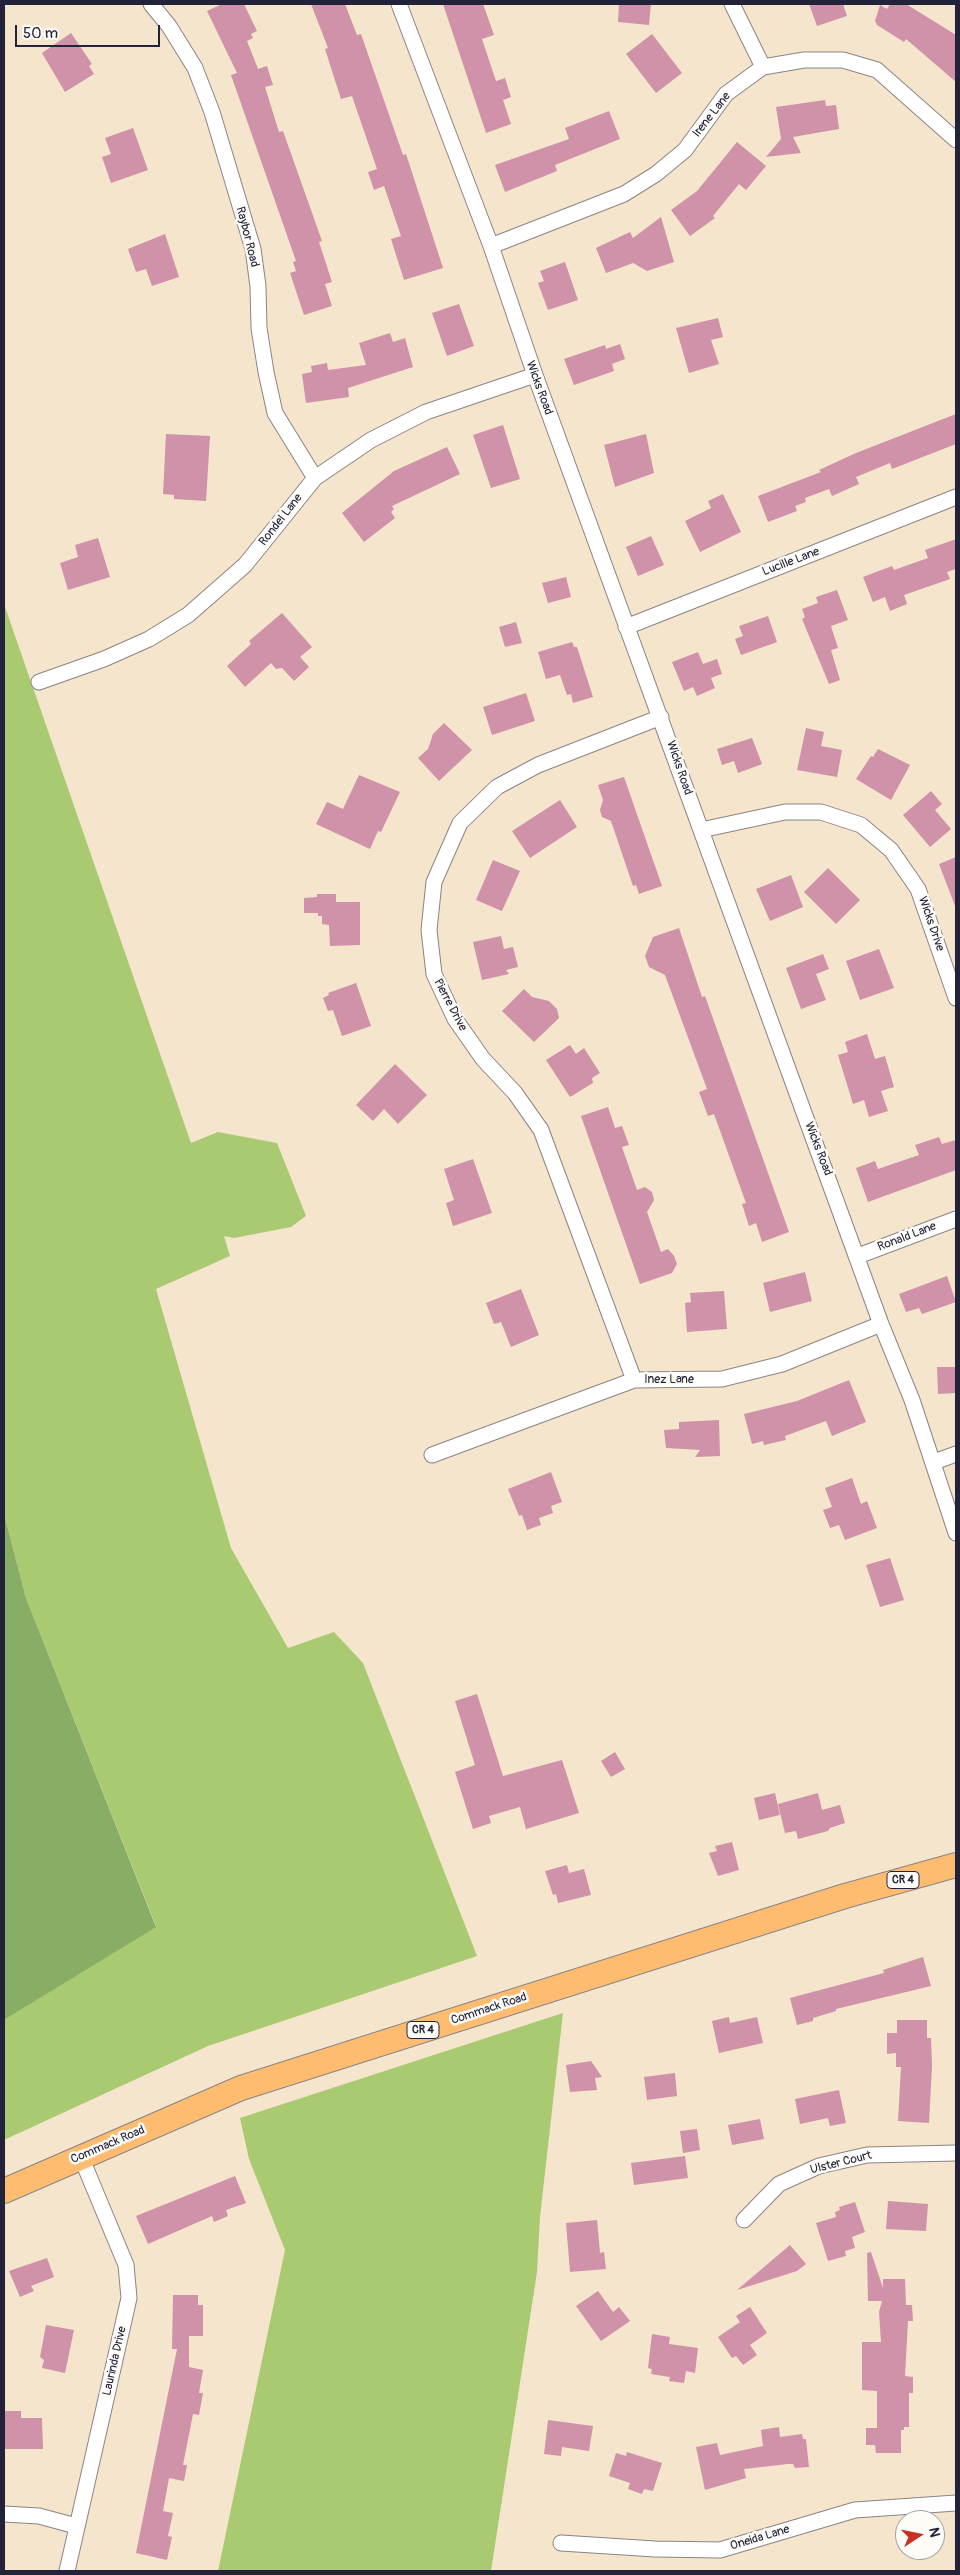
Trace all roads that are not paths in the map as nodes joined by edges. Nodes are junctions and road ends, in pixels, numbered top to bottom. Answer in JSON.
{"nodes":[{"id":1,"x":151,"y":4,"type":"edge"},
{"id":2,"x":399,"y":4,"type":"edge"},
{"id":3,"x":732,"y":4,"type":"edge"},
{"id":4,"x":763,"y":68,"type":"junction"},
{"id":5,"x":956,"y":140,"type":"edge"},
{"id":6,"x":491,"y":246,"type":"junction"},
{"id":7,"x":535,"y":375,"type":"junction"},
{"id":8,"x":315,"y":478,"type":"junction"},
{"id":9,"x":956,"y":497,"type":"edge"},
{"id":10,"x":626,"y":627,"type":"junction"},
{"id":11,"x":39,"y":682,"type":"dead end"},
{"id":12,"x":661,"y":717,"type":"junction"},
{"id":13,"x":701,"y":830,"type":"junction"},
{"id":14,"x":956,"y":998,"type":"edge"},
{"id":15,"x":956,"y":1219,"type":"edge"},
{"id":16,"x":858,"y":1256,"type":"junction"},
{"id":17,"x":881,"y":1324,"type":"junction"},
{"id":18,"x":634,"y":1380,"type":"junction"},
{"id":19,"x":956,"y":1454,"type":"edge"},
{"id":20,"x":432,"y":1455,"type":"dead end"},
{"id":21,"x":934,"y":1462,"type":"junction"},
{"id":22,"x":956,"y":1533,"type":"edge"},
{"id":23,"x":956,"y":1865,"type":"edge"},
{"id":24,"x":956,"y":2153,"type":"edge"},
{"id":25,"x":81,"y":2157,"type":"junction"},
{"id":26,"x":4,"y":2191,"type":"edge"},
{"id":27,"x":744,"y":2220,"type":"dead end"},
{"id":28,"x":956,"y":2503,"type":"edge"},
{"id":29,"x":4,"y":2514,"type":"edge"},
{"id":30,"x":76,"y":2526,"type":"junction"},
{"id":31,"x":561,"y":2542,"type":"dead end"},
{"id":32,"x":67,"y":2571,"type":"edge"}],
"edges":[{"from":1,"to":8,"type":"street","name":"Raybor Road"},
{"from":2,"to":6,"type":"street","name":"Wicks Road"},
{"from":3,"to":4,"type":"street"},
{"from":4,"to":5,"type":"street","name":"Irene Lane"},
{"from":4,"to":6,"type":"street","name":"Irene Lane"},
{"from":6,"to":7,"type":"street","name":"Wicks Road"},
{"from":7,"to":8,"type":"street","name":"Rondel Lane"},
{"from":7,"to":10,"type":"street","name":"Wicks Road"},
{"from":8,"to":11,"type":"street","name":"Rondel Lane"},
{"from":9,"to":10,"type":"street","name":"Lucille Lane"},
{"from":10,"to":12,"type":"street","name":"Wicks Road"},
{"from":12,"to":13,"type":"street","name":"Wicks Road"},
{"from":12,"to":18,"type":"street","name":"Pierre Drive"},
{"from":13,"to":14,"type":"street","name":"Wicks Drive"},
{"from":13,"to":16,"type":"street","name":"Wicks Road"},
{"from":15,"to":16,"type":"street","name":"Ronald Lane"},
{"from":16,"to":17,"type":"street","name":"Wicks Road"},
{"from":17,"to":18,"type":"street","name":"Inez Lane"},
{"from":17,"to":21,"type":"street","name":"Wicks Road"},
{"from":18,"to":20,"type":"street","name":"Inez Lane"},
{"from":19,"to":21,"type":"street"},
{"from":21,"to":22,"type":"street","name":"Wicks Road"},
{"from":23,"to":25,"type":"main road","name":"Commack Road","number":"CR 4"},
{"from":24,"to":27,"type":"street","name":"Ulster Court"},
{"from":25,"to":26,"type":"main road","name":"Commack Road","number":"CR 4"},
{"from":25,"to":30,"type":"street","name":"Laurinda Drive"},
{"from":28,"to":31,"type":"street","name":"Oneida Lane"},
{"from":29,"to":30,"type":"street"},
{"from":30,"to":32,"type":"street","name":"Laurinda Drive"}]}
